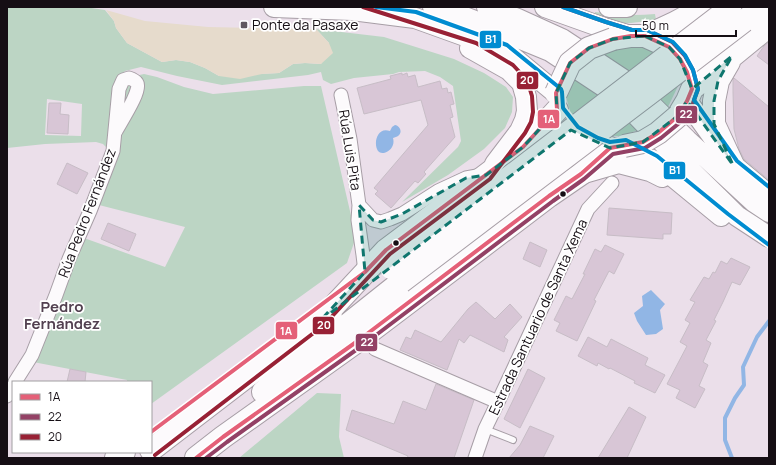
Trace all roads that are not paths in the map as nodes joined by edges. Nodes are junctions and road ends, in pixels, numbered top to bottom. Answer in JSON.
{"nodes":[{"id":1,"x":274,"y":7,"type":"edge"},
{"id":2,"x":433,"y":7,"type":"edge"},
{"id":3,"x":487,"y":7,"type":"edge"},
{"id":4,"x":545,"y":7,"type":"edge"},
{"id":5,"x":609,"y":7,"type":"edge"},
{"id":6,"x":627,"y":7,"type":"edge"},
{"id":7,"x":702,"y":7,"type":"edge"},
{"id":8,"x":731,"y":7,"type":"edge"},
{"id":9,"x":762,"y":7,"type":"edge"},
{"id":10,"x":352,"y":10,"type":"junction"},
{"id":11,"x":769,"y":26,"type":"edge"},
{"id":12,"x":630,"y":37,"type":"junction"},
{"id":13,"x":732,"y":56,"type":"junction"},
{"id":14,"x":341,"y":95,"type":"dead end"},
{"id":15,"x":556,"y":102,"type":"junction"},
{"id":16,"x":686,"y":102,"type":"junction"},
{"id":17,"x":116,"y":131,"type":"dead end"},
{"id":18,"x":617,"y":147,"type":"junction"},
{"id":19,"x":733,"y":165,"type":"junction"},
{"id":20,"x":581,"y":174,"type":"junction"},
{"id":21,"x":486,"y":176,"type":"junction"},
{"id":22,"x":612,"y":183,"type":"dead end"},
{"id":23,"x":694,"y":193,"type":"junction"},
{"id":24,"x":769,"y":195,"type":"edge"},
{"id":25,"x":359,"y":205,"type":"junction"},
{"id":26,"x":769,"y":212,"type":"edge"},
{"id":27,"x":769,"y":237,"type":"edge"},
{"id":28,"x":769,"y":252,"type":"edge"},
{"id":29,"x":455,"y":267,"type":"junction"},
{"id":30,"x":365,"y":272,"type":"junction"},
{"id":31,"x":396,"y":275,"type":"junction"},
{"id":32,"x":320,"y":320,"type":"junction"},
{"id":33,"x":290,"y":344,"type":"junction"},
{"id":34,"x":375,"y":349,"type":"dead end"},
{"id":35,"x":17,"y":381,"type":"edge"},
{"id":36,"x":191,"y":402,"type":"junction"},
{"id":37,"x":498,"y":402,"type":"junction"},
{"id":38,"x":485,"y":429,"type":"junction"},
{"id":39,"x":152,"y":431,"type":"edge"},
{"id":40,"x":205,"y":438,"type":"junction"},
{"id":41,"x":513,"y":440,"type":"dead end"},
{"id":42,"x":152,"y":449,"type":"edge"},
{"id":43,"x":178,"y":458,"type":"edge"},
{"id":44,"x":196,"y":458,"type":"edge"},
{"id":45,"x":475,"y":458,"type":"edge"}],
"edges":[{"from":1,"to":10,"type":"main road"},
{"from":2,"to":27,"type":"main road"},
{"from":3,"to":26,"type":"main road"},
{"from":4,"to":12,"type":"main road"},
{"from":5,"to":6,"type":"main road"},
{"from":7,"to":12,"type":"highway"},
{"from":8,"to":31,"type":"highway","bridge":true},
{"from":9,"to":31,"type":"highway","bridge":true},
{"from":10,"to":15,"type":"main road"},
{"from":10,"to":21,"type":"main road"},
{"from":11,"to":13,"type":"highway"},
{"from":12,"to":15,"type":"highway","bridge":true},
{"from":12,"to":16,"type":"highway"},
{"from":13,"to":16,"type":"highway"},
{"from":13,"to":19,"type":"highway"},
{"from":14,"to":25,"type":"street","name":"Rúa Luis Pita"},
{"from":15,"to":18,"type":"highway"},
{"from":15,"to":21,"type":"highway"},
{"from":16,"to":18,"type":"highway","bridge":true},
{"from":16,"to":19,"type":"main road"},
{"from":17,"to":35,"type":"street","name":"Rúa Pedro Fernández"},
{"from":18,"to":20,"type":"highway"},
{"from":18,"to":23,"type":"main road"},
{"from":19,"to":24,"type":"main road"},
{"from":20,"to":23,"type":"main road"},
{"from":20,"to":29,"type":"highway"},
{"from":21,"to":25,"type":"street","name":"Rúa Luis Pita"},
{"from":21,"to":30,"type":"highway"},
{"from":22,"to":37,"type":"street","name":"Estrada Santuario de Santa Xema"},
{"from":23,"to":28,"type":"main road"},
{"from":25,"to":30,"type":"street","name":"Rúa Luis Pita"},
{"from":29,"to":40,"type":"highway"},
{"from":29,"to":44,"type":"highway"},
{"from":30,"to":32,"type":"highway"},
{"from":30,"to":36,"type":"highway"},
{"from":31,"to":32,"type":"highway"},
{"from":31,"to":40,"type":"highway"},
{"from":32,"to":33,"type":"highway"},
{"from":33,"to":36,"type":"highway"},
{"from":33,"to":42,"type":"highway"},
{"from":34,"to":37,"type":"street"},
{"from":36,"to":39,"type":"highway"},
{"from":37,"to":38,"type":"street","name":"Estrada Santuario de Santa Xema"},
{"from":38,"to":41,"type":"lane"},
{"from":38,"to":45,"type":"street","name":"Estrada Santuario de Santa Xema"},
{"from":40,"to":43,"type":"highway"}]}
